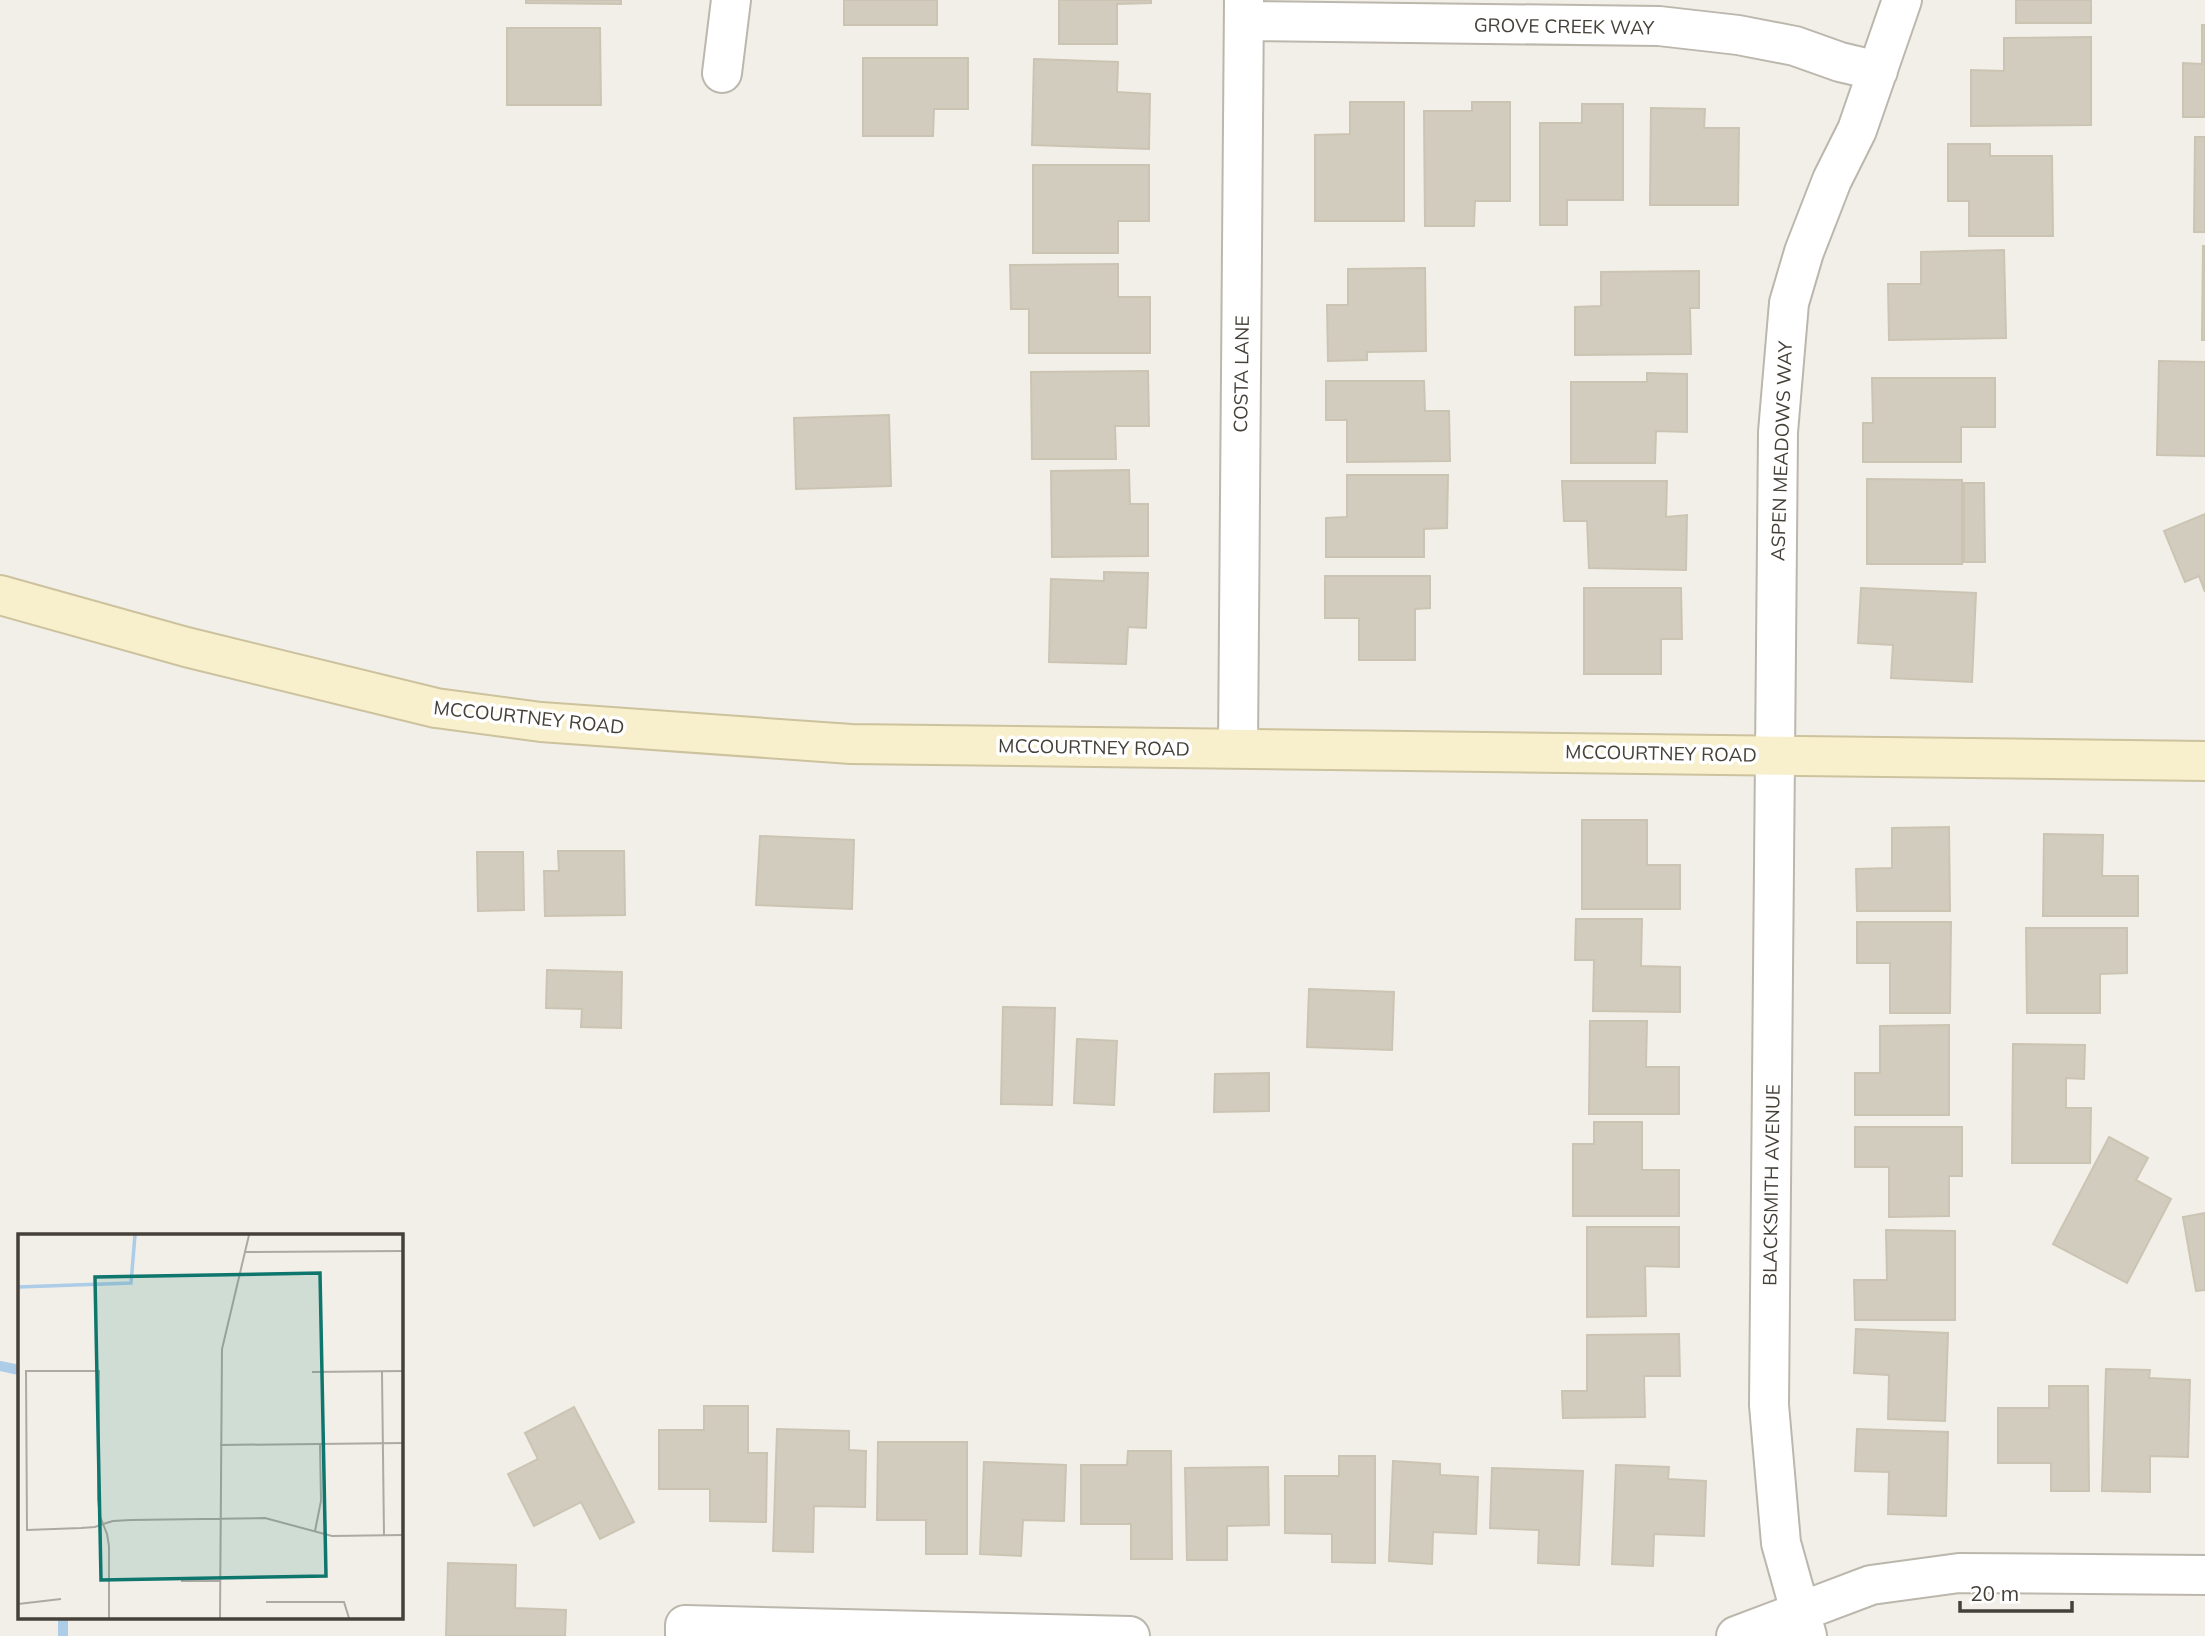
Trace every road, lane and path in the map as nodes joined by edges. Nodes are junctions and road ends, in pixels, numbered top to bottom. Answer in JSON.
{"nodes":[{"id":1,"x":731,"y":0,"type":"edge"},
{"id":2,"x":1902,"y":0,"type":"edge"},
{"id":3,"x":1244,"y":11,"type":"edge"},
{"id":4,"x":1878,"y":71,"type":"junction"},
{"id":5,"x":722,"y":74,"type":"dead end"},
{"id":6,"x":0,"y":595,"type":"edge"},
{"id":7,"x":1238,"y":748,"type":"junction"},
{"id":8,"x":1774,"y":754,"type":"junction"},
{"id":9,"x":2205,"y":761,"type":"edge"},
{"id":10,"x":2205,"y":1575,"type":"edge"},
{"id":11,"x":1804,"y":1624,"type":"edge"},
{"id":12,"x":685,"y":1630,"type":"edge"},
{"id":13,"x":1129,"y":1636,"type":"edge"},
{"id":14,"x":1736,"y":1636,"type":"edge"}],
"edges":[{"from":1,"to":5,"type":"street"},
{"from":2,"to":4,"type":"street","name":"ASPEN MEADOWS WAY"},
{"from":3,"to":4,"type":"street","name":"GROVE CREEK WAY"},
{"from":3,"to":7,"type":"street","name":"COSTA LANE"},
{"from":4,"to":8,"type":"street","name":"ASPEN MEADOWS WAY"},
{"from":6,"to":7,"type":"street","name":"MCCOURTNEY ROAD"},
{"from":7,"to":8,"type":"street","name":"MCCOURTNEY ROAD"},
{"from":8,"to":9,"type":"street","name":"MCCOURTNEY ROAD"},
{"from":8,"to":11,"type":"street","name":"BLACKSMITH AVENUE"},
{"from":10,"to":11,"type":"street"},
{"from":11,"to":14,"type":"street"},
{"from":12,"to":13,"type":"street"}]}
